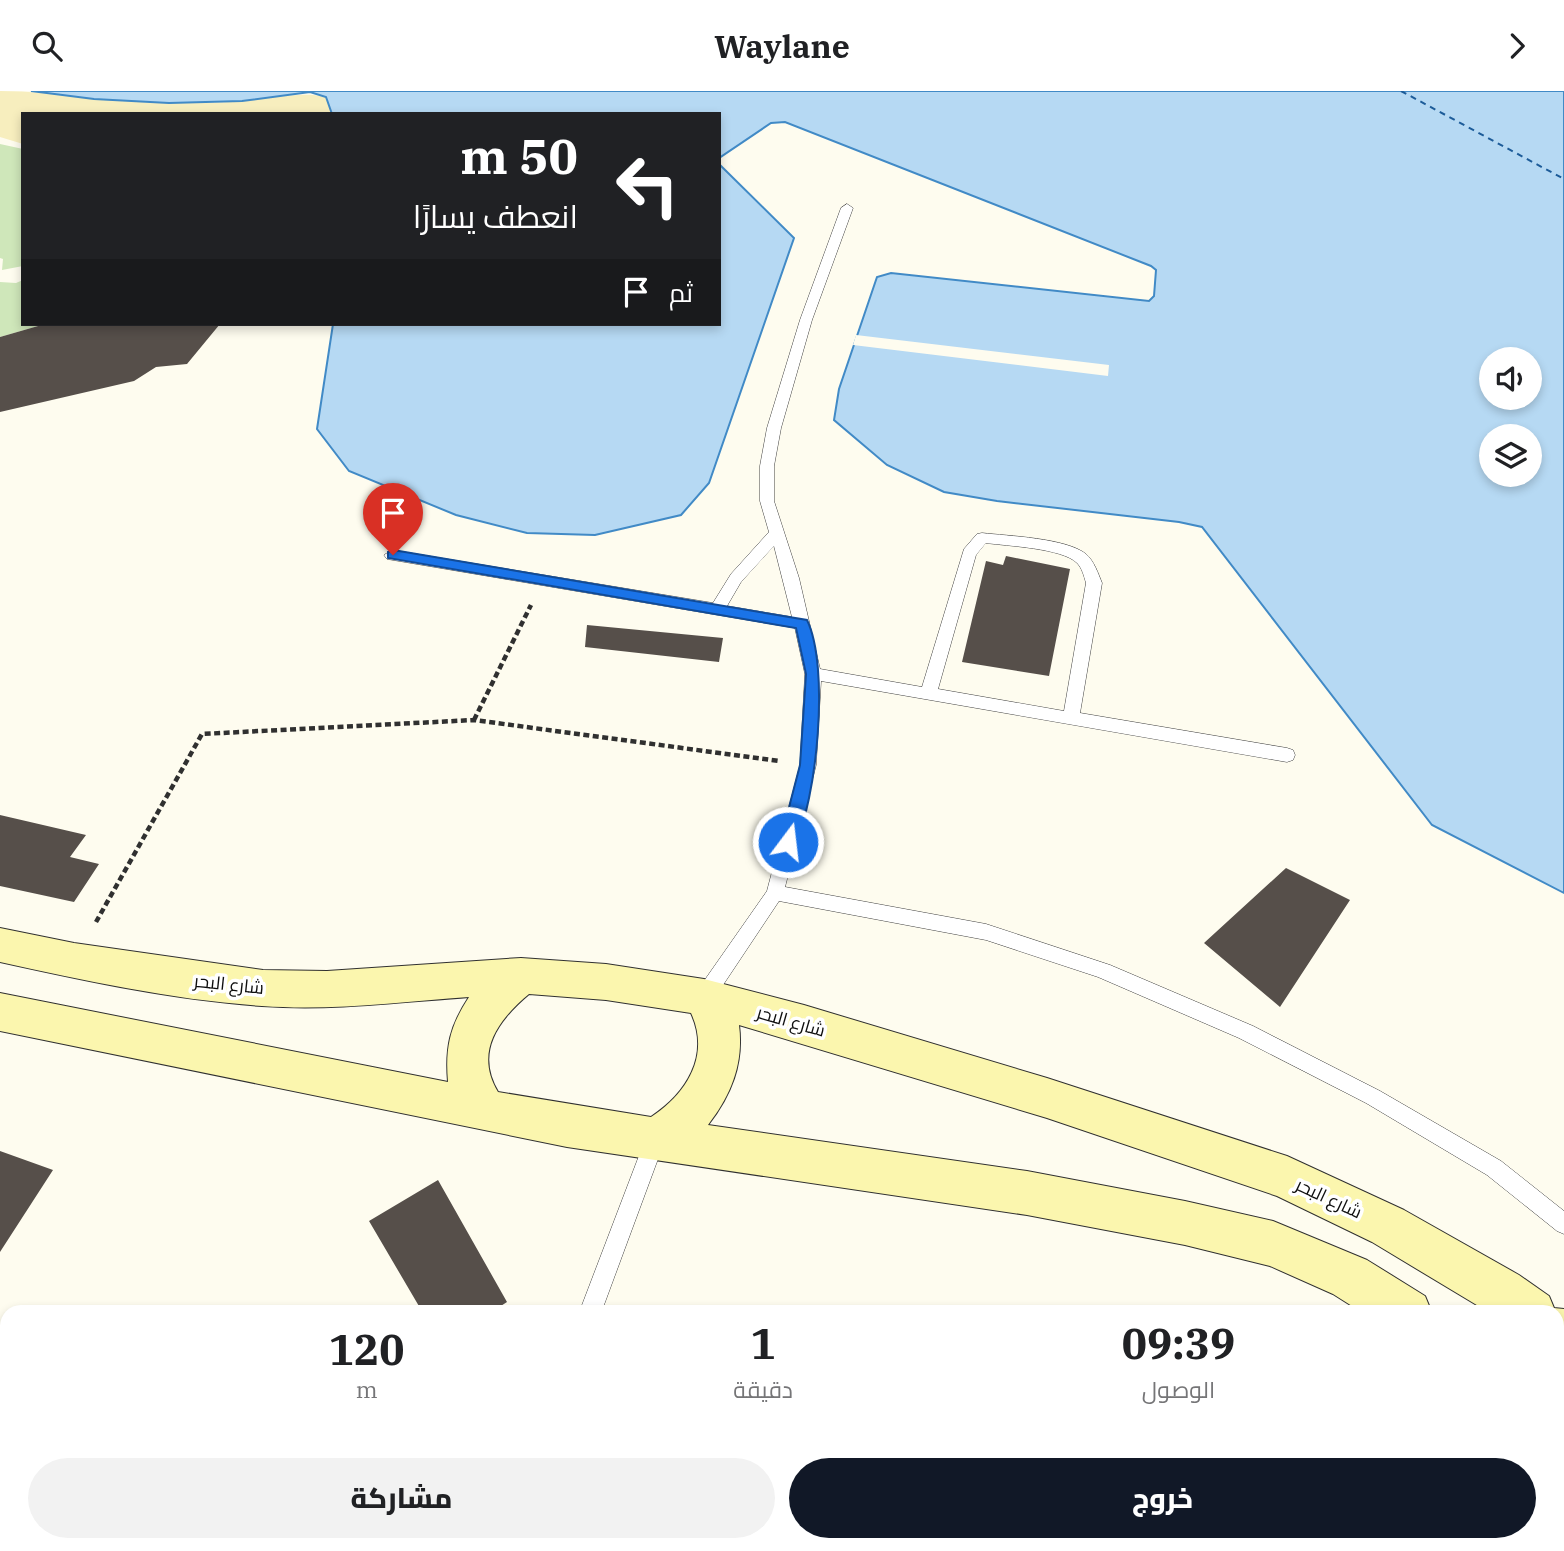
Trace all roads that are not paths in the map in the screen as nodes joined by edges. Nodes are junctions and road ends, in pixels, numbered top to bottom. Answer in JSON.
{"nodes":[{"id":1,"x":847,"y":208,"type":"dead end"},
{"id":2,"x":776,"y":534,"type":"junction"},
{"id":3,"x":393,"y":555,"type":"dead end"},
{"id":4,"x":717,"y":610,"type":"junction"},
{"id":5,"x":802,"y":624,"type":"junction"},
{"id":6,"x":813,"y":674,"type":"junction"},
{"id":7,"x":928,"y":694,"type":"junction"},
{"id":8,"x":1071,"y":718,"type":"junction"},
{"id":9,"x":1287,"y":755,"type":"dead end"},
{"id":10,"x":775,"y":893,"type":"junction"},
{"id":11,"x":0,"y":945,"type":"edge"},
{"id":12,"x":521,"y":975,"type":"junction"},
{"id":13,"x":704,"y":997,"type":"junction"},
{"id":14,"x":0,"y":1012,"type":"edge"},
{"id":15,"x":485,"y":1111,"type":"junction"},
{"id":16,"x":655,"y":1140,"type":"junction"},
{"id":17,"x":1564,"y":1224,"type":"edge"},
{"id":18,"x":593,"y":1305,"type":"edge"},
{"id":19,"x":1395,"y":1305,"type":"edge"},
{"id":20,"x":1521,"y":1305,"type":"edge"}],
"edges":[{"from":1,"to":2,"type":"lane"},
{"from":2,"to":4,"type":"lane"},
{"from":2,"to":5,"type":"lane"},
{"from":3,"to":4,"type":"lane"},
{"from":4,"to":5,"type":"lane"},
{"from":5,"to":6,"type":"lane"},
{"from":6,"to":7,"type":"lane"},
{"from":6,"to":10,"type":"lane"},
{"from":7,"to":8,"type":"lane"},
{"from":7,"to":8,"type":"lane"},
{"from":8,"to":9,"type":"lane"},
{"from":10,"to":13,"type":"lane"},
{"from":10,"to":17,"type":"lane"},
{"from":11,"to":12,"type":"main road","name":"شارع البحر"},
{"from":12,"to":13,"type":"main road","name":"شارع البحر"},
{"from":12,"to":15,"type":"main road"},
{"from":13,"to":16,"type":"main road"},
{"from":13,"to":20,"type":"main road","name":"شارع البحر"},
{"from":14,"to":15,"type":"main road"},
{"from":15,"to":16,"type":"main road"},
{"from":16,"to":18,"type":"lane"},
{"from":16,"to":19,"type":"main road"}]}
